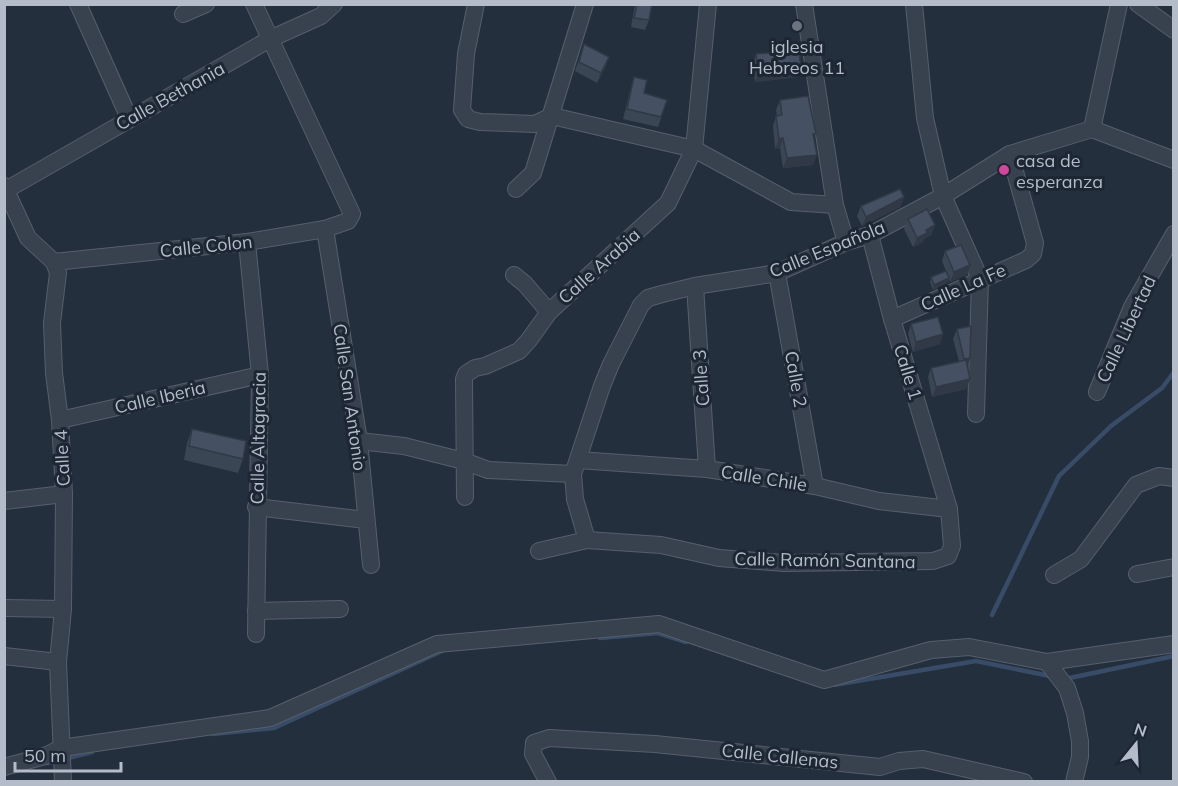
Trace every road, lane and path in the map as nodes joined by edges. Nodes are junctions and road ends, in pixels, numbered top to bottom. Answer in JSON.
{"nodes":[{"id":1,"x":78,"y":4,"type":"edge"},
{"id":2,"x":206,"y":4,"type":"edge"},
{"id":3,"x":254,"y":4,"type":"edge"},
{"id":4,"x":334,"y":4,"type":"edge"},
{"id":5,"x":476,"y":4,"type":"edge"},
{"id":6,"x":585,"y":4,"type":"edge"},
{"id":7,"x":708,"y":4,"type":"edge"},
{"id":8,"x":804,"y":4,"type":"edge"},
{"id":9,"x":914,"y":4,"type":"edge"},
{"id":10,"x":1119,"y":4,"type":"edge"},
{"id":11,"x":1138,"y":4,"type":"edge"},
{"id":12,"x":183,"y":14,"type":"dead end"},
{"id":13,"x":1173,"y":30,"type":"edge"},
{"id":14,"x":270,"y":39,"type":"junction"},
{"id":15,"x":552,"y":116,"type":"junction"},
{"id":16,"x":129,"y":118,"type":"junction"},
{"id":17,"x":1092,"y":129,"type":"junction"},
{"id":18,"x":694,"y":149,"type":"junction"},
{"id":19,"x":1010,"y":154,"type":"junction"},
{"id":20,"x":1173,"y":160,"type":"edge"},
{"id":21,"x":5,"y":188,"type":"edge"},
{"id":22,"x":516,"y":189,"type":"dead end"},
{"id":23,"x":943,"y":196,"type":"junction"},
{"id":24,"x":835,"y":205,"type":"junction"},
{"id":25,"x":325,"y":229,"type":"junction"},
{"id":26,"x":1173,"y":234,"type":"edge"},
{"id":27,"x":870,"y":235,"type":"junction"},
{"id":28,"x":247,"y":242,"type":"junction"},
{"id":29,"x":846,"y":242,"type":"junction"},
{"id":30,"x":54,"y":262,"type":"junction"},
{"id":31,"x":777,"y":273,"type":"junction"},
{"id":32,"x":514,"y":275,"type":"dead end"},
{"id":33,"x":980,"y":279,"type":"junction"},
{"id":34,"x":695,"y":286,"type":"junction"},
{"id":35,"x":549,"y":312,"type":"junction"},
{"id":36,"x":892,"y":319,"type":"junction"},
{"id":37,"x":260,"y":375,"type":"junction"},
{"id":38,"x":1097,"y":392,"type":"dead end"},
{"id":39,"x":976,"y":414,"type":"dead end"},
{"id":40,"x":60,"y":420,"type":"junction"},
{"id":41,"x":359,"y":441,"type":"junction"},
{"id":42,"x":464,"y":461,"type":"junction"},
{"id":43,"x":576,"y":467,"type":"junction"},
{"id":44,"x":707,"y":469,"type":"junction"},
{"id":45,"x":1173,"y":478,"type":"edge"},
{"id":46,"x":814,"y":486,"type":"junction"},
{"id":47,"x":64,"y":494,"type":"junction"},
{"id":48,"x":465,"y":497,"type":"dead end"},
{"id":49,"x":4,"y":501,"type":"edge"},
{"id":50,"x":256,"y":507,"type":"junction"},
{"id":51,"x":949,"y":509,"type":"junction"},
{"id":52,"x":366,"y":520,"type":"junction"},
{"id":53,"x":587,"y":540,"type":"junction"},
{"id":54,"x":539,"y":551,"type":"dead end"},
{"id":55,"x":933,"y":561,"type":"joint"},
{"id":56,"x":371,"y":565,"type":"dead end"},
{"id":57,"x":1173,"y":567,"type":"edge"},
{"id":58,"x":1137,"y":574,"type":"dead end"},
{"id":59,"x":1054,"y":575,"type":"dead end"},
{"id":60,"x":4,"y":608,"type":"edge"},
{"id":61,"x":63,"y":609,"type":"junction"},
{"id":62,"x":340,"y":609,"type":"dead end"},
{"id":63,"x":256,"y":611,"type":"junction"},
{"id":64,"x":256,"y":634,"type":"dead end"},
{"id":65,"x":1173,"y":644,"type":"edge"},
{"id":66,"x":4,"y":656,"type":"edge"},
{"id":67,"x":58,"y":662,"type":"junction"},
{"id":68,"x":1047,"y":662,"type":"junction"},
{"id":69,"x":61,"y":748,"type":"junction"},
{"id":70,"x":4,"y":767,"type":"edge"},
{"id":71,"x":879,"y":774,"type":"edge"},
{"id":72,"x":63,"y":782,"type":"edge"},
{"id":73,"x":548,"y":782,"type":"edge"},
{"id":74,"x":1024,"y":782,"type":"edge"},
{"id":75,"x":1074,"y":782,"type":"edge"}],
"edges":[{"from":1,"to":16,"type":"street"},
{"from":2,"to":12,"type":"street"},
{"from":3,"to":14,"type":"street"},
{"from":4,"to":14,"type":"street","name":"Calle Bethania"},
{"from":5,"to":15,"type":"street"},
{"from":6,"to":15,"type":"street"},
{"from":7,"to":18,"type":"street","name":"Calle Arabia"},
{"from":8,"to":24,"type":"street"},
{"from":9,"to":23,"type":"street"},
{"from":10,"to":17,"type":"street"},
{"from":11,"to":13,"type":"street"},
{"from":14,"to":16,"type":"street","name":"Calle Bethania"},
{"from":14,"to":25,"type":"street","name":"Calle Colon"},
{"from":15,"to":18,"type":"street"},
{"from":15,"to":22,"type":"street"},
{"from":16,"to":21,"type":"street","name":"Calle Bethania"},
{"from":17,"to":19,"type":"street","name":"Calle Española"},
{"from":17,"to":20,"type":"street"},
{"from":18,"to":24,"type":"street"},
{"from":18,"to":35,"type":"street","name":"Calle Arabia"},
{"from":19,"to":23,"type":"street","name":"Calle Española"},
{"from":19,"to":33,"type":"street","name":"Calle La Fe"},
{"from":21,"to":30,"type":"street"},
{"from":23,"to":27,"type":"street","name":"Calle Española"},
{"from":23,"to":33,"type":"street"},
{"from":24,"to":29,"type":"street"},
{"from":25,"to":28,"type":"street","name":"Calle Colon"},
{"from":25,"to":41,"type":"street","name":"Calle San Antonio"},
{"from":26,"to":38,"type":"street","name":"Calle Libertad"},
{"from":27,"to":29,"type":"street","name":"Calle Española"},
{"from":27,"to":36,"type":"street","name":"Calle 1"},
{"from":28,"to":30,"type":"street","name":"Calle Colon"},
{"from":28,"to":37,"type":"street","name":"Calle Altagracia"},
{"from":29,"to":31,"type":"street","name":"Calle Española"},
{"from":30,"to":40,"type":"street","name":"Calle 4"},
{"from":31,"to":34,"type":"street","name":"Calle Española"},
{"from":31,"to":46,"type":"street","name":"Calle 2"},
{"from":32,"to":35,"type":"street"},
{"from":33,"to":36,"type":"street","name":"Calle La Fe"},
{"from":33,"to":39,"type":"street"},
{"from":34,"to":43,"type":"street","name":"Calle Española"},
{"from":34,"to":44,"type":"street","name":"Calle 3"},
{"from":35,"to":42,"type":"street","name":"Calle Arabia"},
{"from":36,"to":51,"type":"street","name":"Calle 1"},
{"from":37,"to":40,"type":"street","name":"Calle Iberia"},
{"from":37,"to":50,"type":"street","name":"Calle Altagracia"},
{"from":40,"to":47,"type":"street","name":"Calle 4"},
{"from":41,"to":42,"type":"street","name":"Calle Chile"},
{"from":41,"to":52,"type":"street","name":"Calle San Antonio"},
{"from":42,"to":43,"type":"street","name":"Calle Chile"},
{"from":42,"to":48,"type":"street","name":"Calle Arabia"},
{"from":43,"to":44,"type":"street","name":"Calle Chile"},
{"from":43,"to":53,"type":"street"},
{"from":44,"to":46,"type":"street","name":"Calle Chile"},
{"from":45,"to":59,"type":"street"},
{"from":46,"to":51,"type":"street","name":"Calle Chile"},
{"from":47,"to":49,"type":"street"},
{"from":47,"to":61,"type":"street","name":"Calle 4"},
{"from":50,"to":52,"type":"street"},
{"from":50,"to":63,"type":"street","name":"Calle Altagracia"},
{"from":51,"to":55,"type":"street","name":"Calle 1"},
{"from":52,"to":56,"type":"street","name":"Calle San Antonio"},
{"from":53,"to":54,"type":"street","name":"Calle Ramón Santana"},
{"from":53,"to":55,"type":"street","name":"Calle Ramón Santana"},
{"from":57,"to":58,"type":"street"},
{"from":60,"to":61,"type":"street"},
{"from":61,"to":67,"type":"street","name":"Calle 4"},
{"from":62,"to":63,"type":"street"},
{"from":63,"to":64,"type":"street","name":"Calle Altagracia"},
{"from":65,"to":68,"type":"street"},
{"from":66,"to":67,"type":"street"},
{"from":67,"to":69,"type":"street","name":"Calle 4"},
{"from":68,"to":69,"type":"street"},
{"from":68,"to":75,"type":"street"},
{"from":69,"to":70,"type":"street"},
{"from":69,"to":72,"type":"street","name":"Calle 4"},
{"from":71,"to":73,"type":"street","name":"Calle Callenas"},
{"from":71,"to":74,"type":"street","name":"Calle Callenas"}]}
